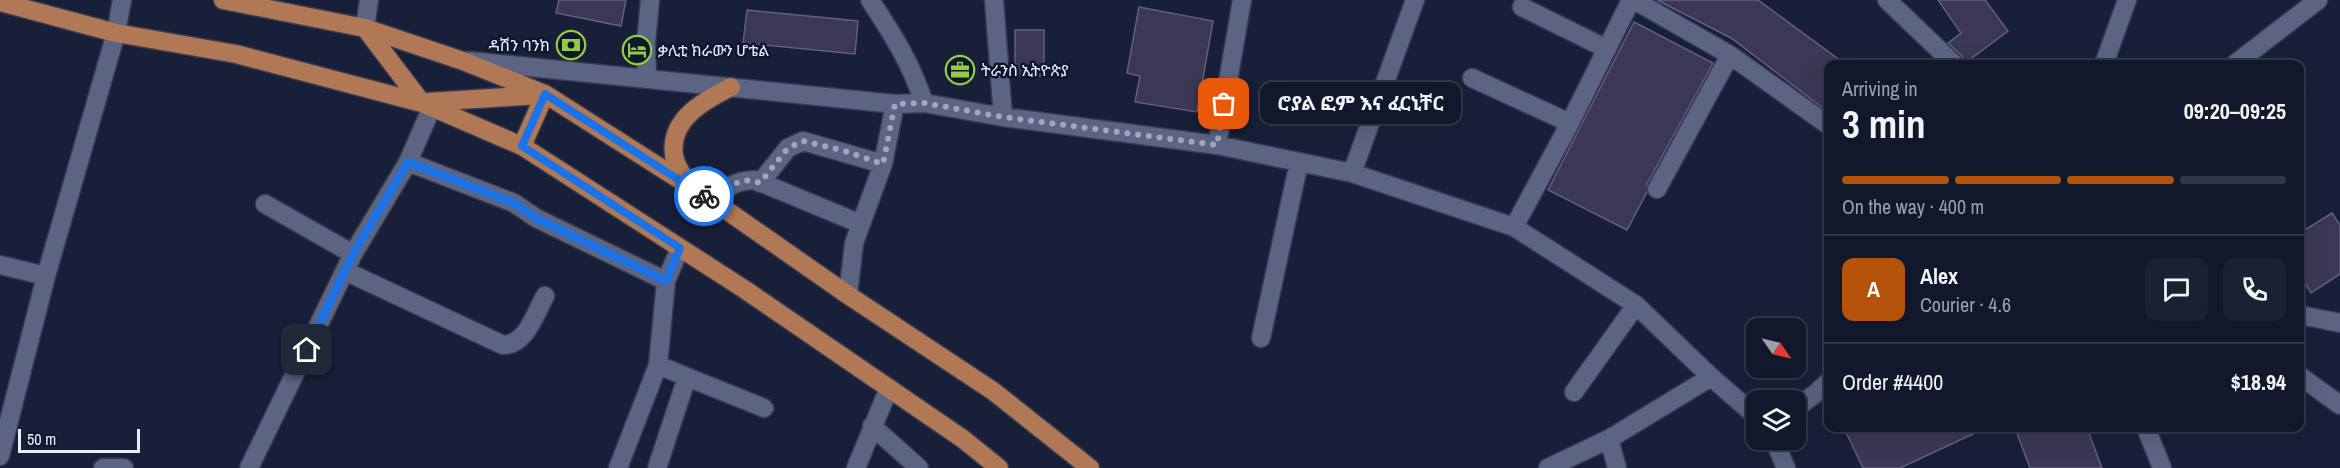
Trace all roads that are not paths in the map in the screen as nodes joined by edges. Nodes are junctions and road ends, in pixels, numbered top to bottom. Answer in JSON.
{"nodes":[{"id":1,"x":122,"y":0,"type":"edge"},
{"id":2,"x":223,"y":0,"type":"edge"},
{"id":3,"x":369,"y":0,"type":"edge"},
{"id":4,"x":650,"y":0,"type":"edge"},
{"id":5,"x":870,"y":0,"type":"edge"},
{"id":6,"x":994,"y":0,"type":"edge"},
{"id":7,"x":1242,"y":0,"type":"edge"},
{"id":8,"x":1415,"y":0,"type":"edge"},
{"id":9,"x":1633,"y":0,"type":"edge"},
{"id":10,"x":1887,"y":0,"type":"edge"},
{"id":11,"x":2127,"y":0,"type":"edge"},
{"id":12,"x":2318,"y":0,"type":"edge"},
{"id":13,"x":0,"y":2,"type":"edge"},
{"id":14,"x":252,"y":3,"type":"edge"},
{"id":15,"x":1522,"y":7,"type":"dead end"},
{"id":16,"x":365,"y":28,"type":"junction"},
{"id":17,"x":116,"y":33,"type":"junction"},
{"id":18,"x":1607,"y":49,"type":"junction"},
{"id":19,"x":1730,"y":56,"type":"junction"},
{"id":20,"x":1950,"y":60,"type":"edge"},
{"id":21,"x":2105,"y":60,"type":"edge"},
{"id":22,"x":2240,"y":60,"type":"edge"},
{"id":23,"x":463,"y":61,"type":"junction"},
{"id":24,"x":648,"y":78,"type":"junction"},
{"id":25,"x":1472,"y":78,"type":"dead end"},
{"id":26,"x":731,"y":87,"type":"junction"},
{"id":27,"x":545,"y":94,"type":"junction"},
{"id":28,"x":924,"y":103,"type":"junction"},
{"id":29,"x":895,"y":104,"type":"junction"},
{"id":30,"x":427,"y":105,"type":"junction"},
{"id":31,"x":1003,"y":117,"type":"junction"},
{"id":32,"x":1824,"y":122,"type":"edge"},
{"id":33,"x":1570,"y":123,"type":"junction"},
{"id":34,"x":1217,"y":145,"type":"junction"},
{"id":35,"x":522,"y":146,"type":"junction"},
{"id":36,"x":408,"y":162,"type":"junction"},
{"id":37,"x":1299,"y":162,"type":"junction"},
{"id":38,"x":883,"y":164,"type":"junction"},
{"id":39,"x":1352,"y":173,"type":"junction"},
{"id":40,"x":760,"y":183,"type":"junction"},
{"id":41,"x":692,"y":188,"type":"junction"},
{"id":42,"x":1657,"y":189,"type":"dead end"},
{"id":43,"x":716,"y":203,"type":"junction"},
{"id":44,"x":265,"y":204,"type":"dead end"},
{"id":45,"x":861,"y":224,"type":"junction"},
{"id":46,"x":1514,"y":227,"type":"junction"},
{"id":47,"x":680,"y":248,"type":"junction"},
{"id":48,"x":353,"y":254,"type":"junction"},
{"id":49,"x":0,"y":265,"type":"edge"},
{"id":50,"x":345,"y":271,"type":"junction"},
{"id":51,"x":46,"y":276,"type":"junction"},
{"id":52,"x":666,"y":281,"type":"junction"},
{"id":53,"x":848,"y":295,"type":"junction"},
{"id":54,"x":545,"y":296,"type":"dead end"},
{"id":55,"x":1636,"y":305,"type":"junction"},
{"id":56,"x":2304,"y":316,"type":"edge"},
{"id":57,"x":2340,"y":323,"type":"edge"},
{"id":58,"x":1261,"y":338,"type":"dead end"},
{"id":59,"x":658,"y":365,"type":"junction"},
{"id":60,"x":687,"y":377,"type":"junction"},
{"id":61,"x":1711,"y":377,"type":"junction"},
{"id":62,"x":2304,"y":379,"type":"edge"},
{"id":63,"x":1824,"y":386,"type":"edge"},
{"id":64,"x":889,"y":388,"type":"junction"},
{"id":65,"x":1574,"y":392,"type":"dead end"},
{"id":66,"x":1806,"y":401,"type":"edge"},
{"id":67,"x":2340,"y":405,"type":"edge"},
{"id":68,"x":1746,"y":407,"type":"edge"},
{"id":69,"x":764,"y":408,"type":"dead end"},
{"id":70,"x":4,"y":420,"type":"edge"},
{"id":71,"x":872,"y":426,"type":"junction"},
{"id":72,"x":2147,"y":432,"type":"edge"},
{"id":73,"x":1609,"y":439,"type":"junction"},
{"id":74,"x":1778,"y":450,"type":"edge"},
{"id":75,"x":0,"y":456,"type":"edge"},
{"id":76,"x":103,"y":468,"type":"edge"},
{"id":77,"x":124,"y":468,"type":"edge"},
{"id":78,"x":249,"y":468,"type":"edge"},
{"id":79,"x":618,"y":468,"type":"edge"},
{"id":80,"x":657,"y":468,"type":"edge"},
{"id":81,"x":856,"y":468,"type":"edge"},
{"id":82,"x":919,"y":468,"type":"edge"},
{"id":83,"x":999,"y":468,"type":"edge"},
{"id":84,"x":1090,"y":468,"type":"edge"},
{"id":85,"x":1548,"y":468,"type":"edge"},
{"id":86,"x":1617,"y":468,"type":"edge"},
{"id":87,"x":1786,"y":468,"type":"edge"},
{"id":88,"x":2162,"y":468,"type":"edge"}],
"edges":[{"from":1,"to":17,"type":"street"},
{"from":2,"to":14,"type":"main road"},
{"from":3,"to":16,"type":"street"},
{"from":4,"to":24,"type":"street"},
{"from":5,"to":28,"type":"street"},
{"from":6,"to":31,"type":"street"},
{"from":7,"to":34,"type":"street"},
{"from":8,"to":39,"type":"street"},
{"from":9,"to":18,"type":"street"},
{"from":9,"to":19,"type":"street"},
{"from":10,"to":20,"type":"street"},
{"from":11,"to":21,"type":"street"},
{"from":12,"to":22,"type":"street"},
{"from":13,"to":17,"type":"main road"},
{"from":14,"to":16,"type":"main road"},
{"from":15,"to":18,"type":"street"},
{"from":16,"to":23,"type":"main road"},
{"from":16,"to":30,"type":"main road"},
{"from":17,"to":30,"type":"main road"},
{"from":17,"to":51,"type":"street"},
{"from":18,"to":33,"type":"street"},
{"from":19,"to":32,"type":"street"},
{"from":19,"to":42,"type":"street"},
{"from":23,"to":24,"type":"street"},
{"from":23,"to":27,"type":"main road"},
{"from":24,"to":26,"type":"street"},
{"from":25,"to":33,"type":"street"},
{"from":26,"to":29,"type":"street"},
{"from":26,"to":41,"type":"main road"},
{"from":27,"to":30,"type":"main road"},
{"from":27,"to":35,"type":"main road"},
{"from":27,"to":41,"type":"main road"},
{"from":28,"to":29,"type":"street"},
{"from":28,"to":31,"type":"street"},
{"from":29,"to":38,"type":"street"},
{"from":30,"to":35,"type":"main road"},
{"from":30,"to":36,"type":"street"},
{"from":31,"to":34,"type":"street"},
{"from":33,"to":46,"type":"street"},
{"from":34,"to":37,"type":"street"},
{"from":35,"to":47,"type":"main road"},
{"from":36,"to":48,"type":"street"},
{"from":36,"to":52,"type":"street"},
{"from":37,"to":39,"type":"street"},
{"from":37,"to":58,"type":"street"},
{"from":38,"to":40,"type":"street"},
{"from":38,"to":45,"type":"street"},
{"from":39,"to":46,"type":"street"},
{"from":40,"to":43,"type":"street"},
{"from":40,"to":45,"type":"street"},
{"from":41,"to":43,"type":"main road"},
{"from":43,"to":53,"type":"main road"},
{"from":44,"to":48,"type":"street"},
{"from":45,"to":53,"type":"street"},
{"from":46,"to":55,"type":"street"},
{"from":47,"to":52,"type":"street"},
{"from":47,"to":64,"type":"main road"},
{"from":48,"to":50,"type":"street"},
{"from":49,"to":51,"type":"street"},
{"from":50,"to":54,"type":"street"},
{"from":50,"to":78,"type":"street"},
{"from":51,"to":70,"type":"street"},
{"from":52,"to":59,"type":"street"},
{"from":53,"to":84,"type":"main road"},
{"from":55,"to":61,"type":"street"},
{"from":55,"to":65,"type":"street"},
{"from":56,"to":57,"type":"street"},
{"from":59,"to":60,"type":"street"},
{"from":59,"to":79,"type":"street"},
{"from":60,"to":69,"type":"street"},
{"from":60,"to":80,"type":"street"},
{"from":61,"to":68,"type":"street"},
{"from":61,"to":73,"type":"street"},
{"from":62,"to":67,"type":"street"},
{"from":63,"to":66,"type":"street"},
{"from":64,"to":71,"type":"street"},
{"from":64,"to":83,"type":"main road"},
{"from":70,"to":75,"type":"street"},
{"from":71,"to":81,"type":"street"},
{"from":71,"to":82,"type":"street"},
{"from":72,"to":88,"type":"street"},
{"from":73,"to":85,"type":"street"},
{"from":73,"to":86,"type":"street"},
{"from":74,"to":87,"type":"street"},
{"from":76,"to":77,"type":"street"}]}
